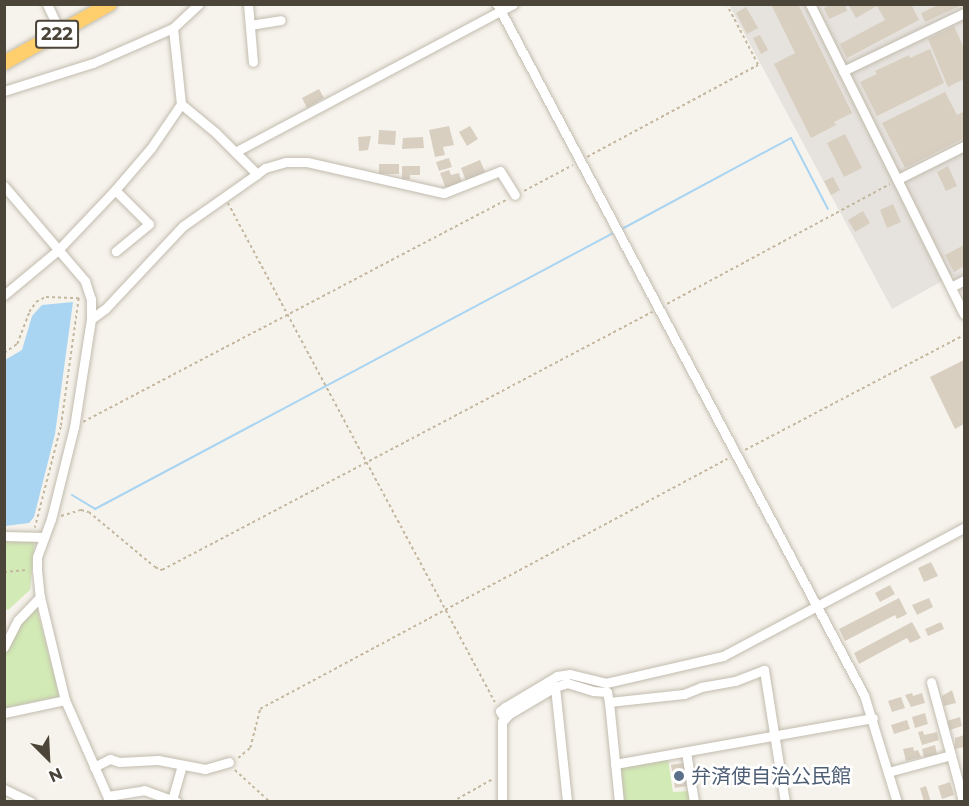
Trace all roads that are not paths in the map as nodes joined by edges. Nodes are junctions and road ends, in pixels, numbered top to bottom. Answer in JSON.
{"nodes":[{"id":1,"x":46,"y":4,"type":"edge"},
{"id":2,"x":110,"y":4,"type":"edge"},
{"id":3,"x":199,"y":4,"type":"edge"},
{"id":4,"x":248,"y":4,"type":"edge"},
{"id":5,"x":513,"y":4,"type":"edge"},
{"id":6,"x":810,"y":4,"type":"edge"},
{"id":7,"x":499,"y":8,"type":"edge"},
{"id":8,"x":964,"y":13,"type":"edge"},
{"id":9,"x":281,"y":20,"type":"dead end"},
{"id":10,"x":250,"y":25,"type":"junction"},
{"id":11,"x":173,"y":28,"type":"junction"},
{"id":12,"x":60,"y":32,"type":"junction"},
{"id":13,"x":253,"y":62,"type":"dead end"},
{"id":14,"x":4,"y":63,"type":"edge"},
{"id":15,"x":843,"y":71,"type":"junction"},
{"id":16,"x":4,"y":91,"type":"edge"},
{"id":17,"x":181,"y":104,"type":"junction"},
{"id":18,"x":964,"y":146,"type":"edge"},
{"id":19,"x":235,"y":152,"type":"junction"},
{"id":20,"x":257,"y":174,"type":"junction"},
{"id":21,"x":898,"y":179,"type":"junction"},
{"id":22,"x":4,"y":186,"type":"edge"},
{"id":23,"x":115,"y":190,"type":"junction"},
{"id":24,"x":515,"y":195,"type":"road end"},
{"id":25,"x":58,"y":250,"type":"junction"},
{"id":26,"x":116,"y":251,"type":"dead end"},
{"id":27,"x":964,"y":280,"type":"edge"},
{"id":28,"x":951,"y":287,"type":"junction"},
{"id":29,"x":4,"y":295,"type":"edge"},
{"id":30,"x":964,"y":314,"type":"edge"},
{"id":31,"x":91,"y":319,"type":"junction"},
{"id":32,"x":964,"y":528,"type":"edge"},
{"id":33,"x":4,"y":536,"type":"edge"},
{"id":34,"x":44,"y":537,"type":"junction"},
{"id":35,"x":40,"y":597,"type":"junction"},
{"id":36,"x":818,"y":606,"type":"junction"},
{"id":37,"x":4,"y":647,"type":"edge"},
{"id":38,"x":931,"y":682,"type":"dead end"},
{"id":39,"x":555,"y":687,"type":"junction"},
{"id":40,"x":65,"y":700,"type":"junction"},
{"id":41,"x":609,"y":702,"type":"junction"},
{"id":42,"x":4,"y":713,"type":"edge"},
{"id":43,"x":502,"y":715,"type":"junction"},
{"id":44,"x":873,"y":718,"type":"junction"},
{"id":45,"x":775,"y":737,"type":"junction"},
{"id":46,"x":686,"y":752,"type":"junction"},
{"id":47,"x":951,"y":754,"type":"junction"},
{"id":48,"x":229,"y":762,"type":"road end"},
{"id":49,"x":615,"y":764,"type":"junction"},
{"id":50,"x":182,"y":766,"type":"junction"},
{"id":51,"x":94,"y":767,"type":"junction"},
{"id":52,"x":888,"y":772,"type":"junction"},
{"id":53,"x":962,"y":784,"type":"edge"},
{"id":54,"x":4,"y":789,"type":"edge"},
{"id":55,"x":109,"y":799,"type":"edge"},
{"id":56,"x":31,"y":801,"type":"edge"},
{"id":57,"x":174,"y":801,"type":"edge"},
{"id":58,"x":502,"y":801,"type":"edge"},
{"id":59,"x":567,"y":801,"type":"edge"},
{"id":60,"x":619,"y":801,"type":"edge"},
{"id":61,"x":694,"y":801,"type":"edge"},
{"id":62,"x":785,"y":801,"type":"edge"},
{"id":63,"x":897,"y":801,"type":"edge"},
{"id":64,"x":963,"y":801,"type":"edge"}],
"edges":[{"from":1,"to":12,"type":"street"},
{"from":2,"to":12,"type":"highway","number":"222"},
{"from":3,"to":11,"type":"street"},
{"from":4,"to":10,"type":"street"},
{"from":5,"to":7,"type":"street"},
{"from":6,"to":15,"type":"street"},
{"from":7,"to":19,"type":"street"},
{"from":7,"to":36,"type":"street"},
{"from":8,"to":15,"type":"street"},
{"from":9,"to":10,"type":"street"},
{"from":10,"to":13,"type":"street"},
{"from":11,"to":16,"type":"street"},
{"from":11,"to":17,"type":"street"},
{"from":12,"to":14,"type":"highway","number":"222"},
{"from":15,"to":21,"type":"street"},
{"from":17,"to":19,"type":"street"},
{"from":17,"to":23,"type":"street"},
{"from":18,"to":21,"type":"street"},
{"from":19,"to":20,"type":"street"},
{"from":20,"to":24,"type":"street"},
{"from":20,"to":31,"type":"street"},
{"from":21,"to":28,"type":"street"},
{"from":22,"to":25,"type":"street"},
{"from":23,"to":25,"type":"street"},
{"from":23,"to":26,"type":"street"},
{"from":25,"to":29,"type":"street"},
{"from":25,"to":31,"type":"street"},
{"from":27,"to":28,"type":"street"},
{"from":28,"to":30,"type":"street"},
{"from":31,"to":34,"type":"street"},
{"from":32,"to":36,"type":"street"},
{"from":33,"to":34,"type":"street"},
{"from":34,"to":35,"type":"street"},
{"from":35,"to":37,"type":"street"},
{"from":35,"to":40,"type":"street"},
{"from":36,"to":43,"type":"street"},
{"from":36,"to":44,"type":"street"},
{"from":38,"to":47,"type":"street"},
{"from":39,"to":41,"type":"street"},
{"from":39,"to":43,"type":"street"},
{"from":39,"to":59,"type":"street"},
{"from":40,"to":42,"type":"street"},
{"from":40,"to":51,"type":"street"},
{"from":41,"to":45,"type":"street"},
{"from":41,"to":49,"type":"street"},
{"from":43,"to":58,"type":"street"},
{"from":44,"to":45,"type":"street"},
{"from":44,"to":52,"type":"street"},
{"from":45,"to":46,"type":"street"},
{"from":45,"to":62,"type":"street"},
{"from":46,"to":49,"type":"street"},
{"from":46,"to":61,"type":"street"},
{"from":47,"to":52,"type":"street"},
{"from":47,"to":53,"type":"street"},
{"from":48,"to":50,"type":"street"},
{"from":49,"to":60,"type":"street"},
{"from":50,"to":51,"type":"street"},
{"from":50,"to":57,"type":"street"},
{"from":51,"to":55,"type":"street"},
{"from":52,"to":63,"type":"street"},
{"from":53,"to":64,"type":"street"},
{"from":54,"to":56,"type":"street"},
{"from":55,"to":57,"type":"street"}]}
